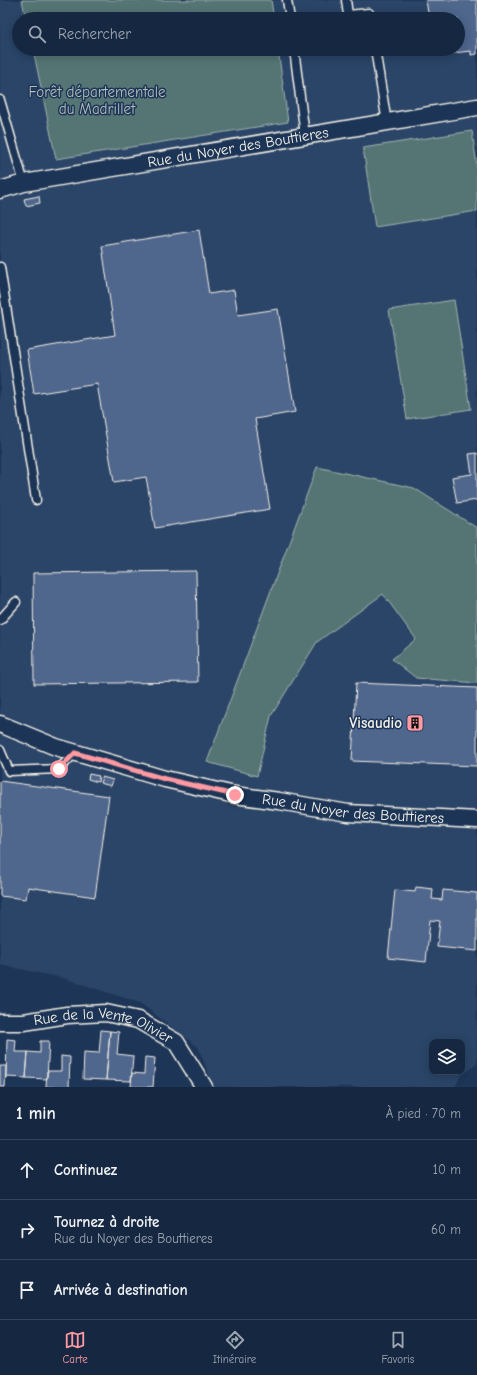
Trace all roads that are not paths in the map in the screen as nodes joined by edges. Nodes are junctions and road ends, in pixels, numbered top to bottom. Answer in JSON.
{"nodes":[{"id":1,"x":287,"y":0,"type":"edge"},
{"id":2,"x":346,"y":0,"type":"edge"},
{"id":3,"x":289,"y":12,"type":"edge"},
{"id":4,"x":348,"y":12,"type":"edge"},
{"id":5,"x":295,"y":56,"type":"edge"},
{"id":6,"x":376,"y":56,"type":"edge"},
{"id":7,"x":0,"y":100,"type":"edge"},
{"id":8,"x":477,"y":107,"type":"edge"},
{"id":9,"x":387,"y":122,"type":"junction"},
{"id":10,"x":305,"y":136,"type":"junction"},
{"id":11,"x":24,"y":183,"type":"junction"},
{"id":12,"x":0,"y":190,"type":"edge"},
{"id":13,"x":0,"y":267,"type":"edge"},
{"id":14,"x":36,"y":500,"type":"dead end"},
{"id":15,"x":16,"y":602,"type":"dead end"},
{"id":16,"x":0,"y":620,"type":"edge"},
{"id":17,"x":0,"y":724,"type":"edge"},
{"id":18,"x":0,"y":750,"type":"edge"},
{"id":19,"x":75,"y":753,"type":"junction"},
{"id":20,"x":477,"y":820,"type":"edge"},
{"id":21,"x":0,"y":1022,"type":"edge"},
{"id":22,"x":204,"y":1087,"type":"edge"}],
"edges":[{"from":1,"to":3,"type":"lane"},
{"from":2,"to":4,"type":"lane"},
{"from":5,"to":10,"type":"lane"},
{"from":6,"to":9,"type":"lane"},
{"from":7,"to":11,"type":"lane"},
{"from":8,"to":9,"type":"street","name":"Rue du Noyer des Bouttieres"},
{"from":9,"to":10,"type":"street","name":"Rue du Noyer des Bouttieres"},
{"from":10,"to":11,"type":"street","name":"Rue du Noyer des Bouttieres"},
{"from":11,"to":12,"type":"street","name":"Rue du Noyer des Bouttieres"},
{"from":13,"to":14,"type":"lane"},
{"from":15,"to":16,"type":"lane"},
{"from":17,"to":19,"type":"street","name":"Rue du Noyer des Bouttieres"},
{"from":18,"to":19,"type":"lane"},
{"from":19,"to":20,"type":"street","name":"Rue du Noyer des Bouttieres"},
{"from":21,"to":22,"type":"street","name":"Rue de la Vente Olivier"}]}
